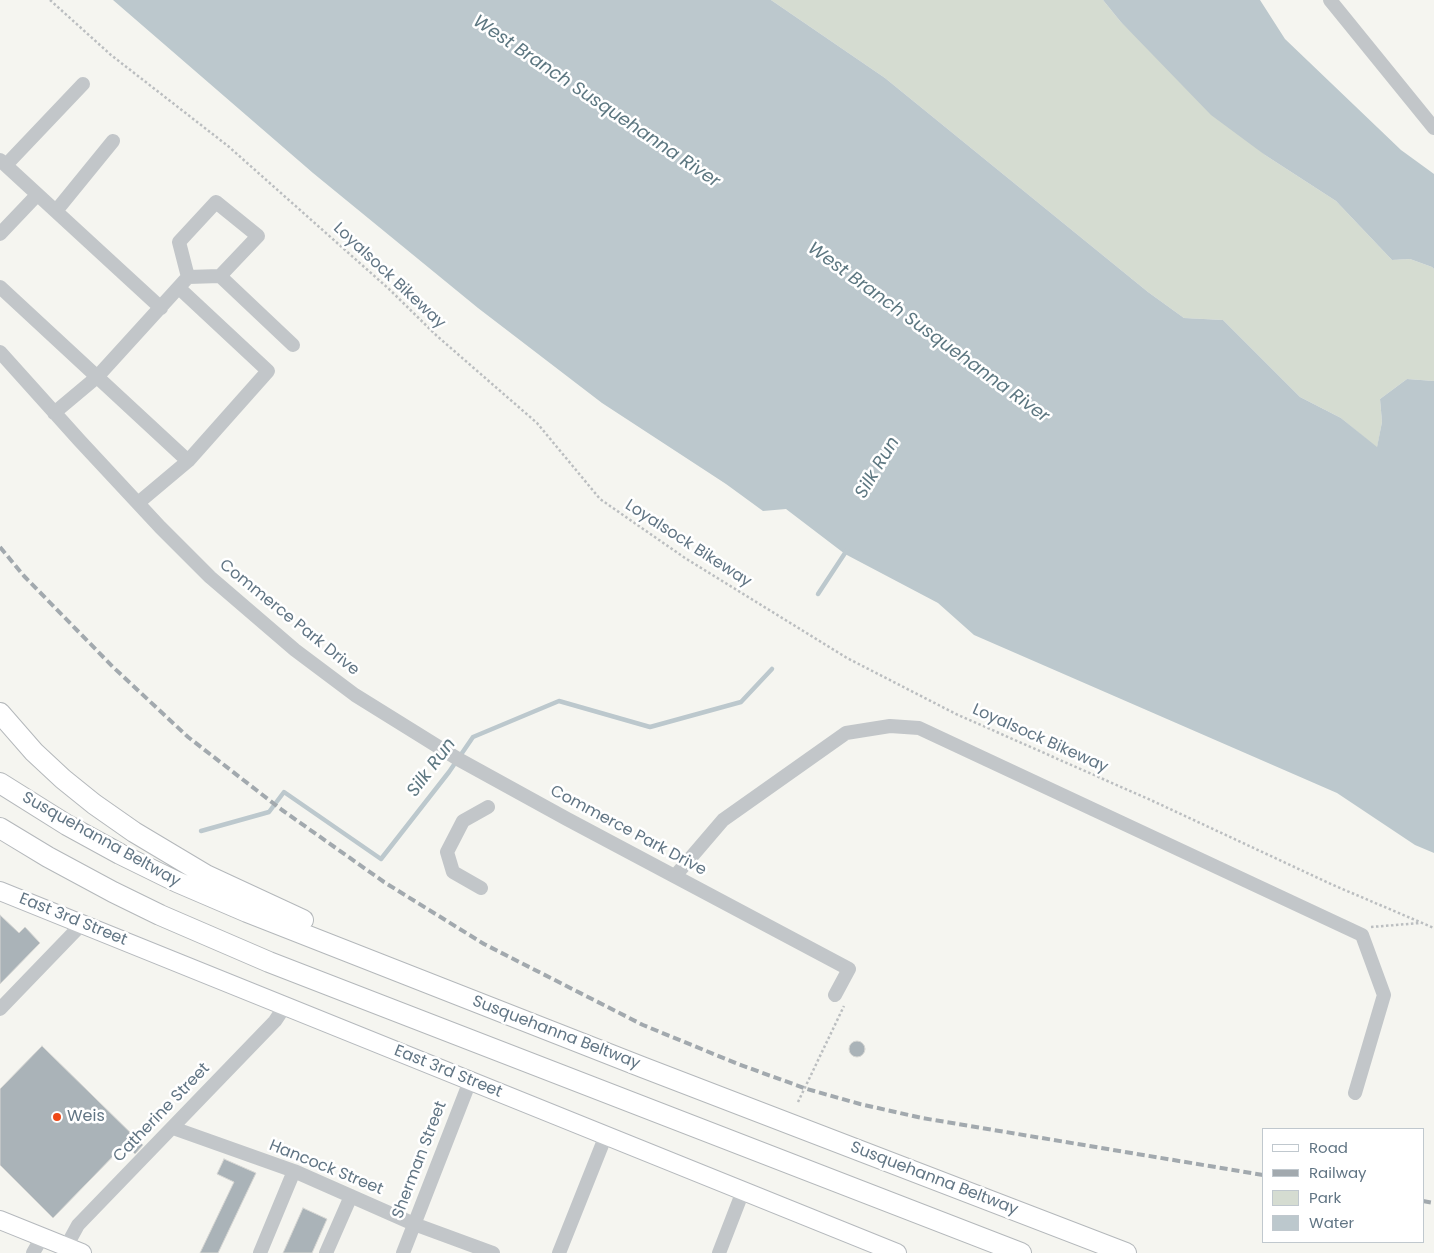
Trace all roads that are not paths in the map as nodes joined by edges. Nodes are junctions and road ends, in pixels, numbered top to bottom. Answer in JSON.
{"nodes":[{"id":1,"x":1330,"y":0,"type":"edge"},
{"id":2,"x":83,"y":84,"type":"dead end"},
{"id":3,"x":1434,"y":128,"type":"edge"},
{"id":4,"x":113,"y":141,"type":"dead end"},
{"id":5,"x":3,"y":162,"type":"edge"},
{"id":6,"x":37,"y":195,"type":"junction"},
{"id":7,"x":56,"y":211,"type":"junction"},
{"id":8,"x":0,"y":234,"type":"edge"},
{"id":9,"x":220,"y":276,"type":"junction"},
{"id":10,"x":183,"y":282,"type":"junction"},
{"id":11,"x":0,"y":287,"type":"edge"},
{"id":12,"x":161,"y":308,"type":"junction"},
{"id":13,"x":293,"y":345,"type":"dead end"},
{"id":14,"x":0,"y":352,"type":"edge"},
{"id":15,"x":97,"y":377,"type":"junction"},
{"id":16,"x":54,"y":412,"type":"junction"},
{"id":17,"x":188,"y":461,"type":"junction"},
{"id":18,"x":138,"y":503,"type":"junction"},
{"id":19,"x":0,"y":713,"type":"edge"},
{"id":20,"x":0,"y":783,"type":"edge"},
{"id":21,"x":488,"y":807,"type":"dead end"},
{"id":22,"x":0,"y":828,"type":"edge"},
{"id":23,"x":675,"y":876,"type":"junction"},
{"id":24,"x":481,"y":888,"type":"dead end"},
{"id":25,"x":0,"y":891,"type":"edge"},
{"id":26,"x":82,"y":924,"type":"junction"},
{"id":27,"x":841,"y":998,"type":"road end"},
{"id":28,"x":285,"y":1006,"type":"junction"},
{"id":29,"x":0,"y":1009,"type":"edge"},
{"id":30,"x":500,"y":1011,"type":"junction"},
{"id":31,"x":470,"y":1080,"type":"junction"},
{"id":32,"x":1356,"y":1093,"type":"dead end"},
{"id":33,"x":173,"y":1128,"type":"junction"},
{"id":34,"x":606,"y":1136,"type":"junction"},
{"id":35,"x":294,"y":1171,"type":"junction"},
{"id":36,"x":743,"y":1191,"type":"junction"},
{"id":37,"x":351,"y":1196,"type":"junction"},
{"id":38,"x":0,"y":1220,"type":"edge"},
{"id":39,"x":414,"y":1224,"type":"junction"},
{"id":40,"x":42,"y":1237,"type":"junction"},
{"id":41,"x":74,"y":1250,"type":"edge"},
{"id":42,"x":33,"y":1253,"type":"edge"},
{"id":43,"x":260,"y":1253,"type":"edge"},
{"id":44,"x":326,"y":1253,"type":"edge"},
{"id":45,"x":403,"y":1253,"type":"edge"},
{"id":46,"x":494,"y":1253,"type":"edge"},
{"id":47,"x":559,"y":1253,"type":"edge"},
{"id":48,"x":718,"y":1253,"type":"edge"},
{"id":49,"x":897,"y":1253,"type":"edge"},
{"id":50,"x":1020,"y":1253,"type":"edge"},
{"id":51,"x":1126,"y":1253,"type":"edge"}],
"edges":[{"from":1,"to":3,"type":"street"},
{"from":2,"to":5,"type":"street"},
{"from":4,"to":7,"type":"street"},
{"from":5,"to":6,"type":"street"},
{"from":6,"to":7,"type":"street"},
{"from":6,"to":8,"type":"street"},
{"from":7,"to":12,"type":"street"},
{"from":9,"to":10,"type":"street"},
{"from":9,"to":10,"type":"street"},
{"from":9,"to":13,"type":"street"},
{"from":10,"to":12,"type":"street"},
{"from":10,"to":17,"type":"street"},
{"from":11,"to":15,"type":"street"},
{"from":12,"to":15,"type":"street"},
{"from":14,"to":16,"type":"street","name":"Commerce Park Drive"},
{"from":15,"to":16,"type":"street"},
{"from":15,"to":17,"type":"street"},
{"from":16,"to":18,"type":"street","name":"Commerce Park Drive"},
{"from":17,"to":18,"type":"street"},
{"from":18,"to":23,"type":"street","name":"Commerce Park Drive"},
{"from":19,"to":30,"type":"highway"},
{"from":20,"to":30,"type":"highway","name":"Susquehanna Beltway"},
{"from":21,"to":24,"type":"street"},
{"from":22,"to":50,"type":"highway"},
{"from":23,"to":27,"type":"street","name":"Commerce Park Drive"},
{"from":23,"to":32,"type":"street"},
{"from":25,"to":26,"type":"main road","name":"East 3rd Street"},
{"from":26,"to":28,"type":"main road","name":"East 3rd Street"},
{"from":26,"to":29,"type":"street"},
{"from":28,"to":31,"type":"main road","name":"East 3rd Street"},
{"from":28,"to":33,"type":"street","name":"Catherine Street"},
{"from":30,"to":51,"type":"highway","name":"Susquehanna Beltway"},
{"from":31,"to":34,"type":"main road","name":"East 3rd Street"},
{"from":31,"to":39,"type":"street","name":"Sherman Street"},
{"from":33,"to":35,"type":"street","name":"Hancock Street"},
{"from":33,"to":41,"type":"street","name":"Catherine Street"},
{"from":34,"to":36,"type":"main road","name":"East 3rd Street"},
{"from":34,"to":47,"type":"street"},
{"from":35,"to":37,"type":"street","name":"Hancock Street"},
{"from":35,"to":43,"type":"street"},
{"from":36,"to":48,"type":"street"},
{"from":36,"to":49,"type":"main road","name":"East 3rd Street"},
{"from":37,"to":39,"type":"street","name":"Hancock Street"},
{"from":37,"to":44,"type":"street"},
{"from":38,"to":40,"type":"main road"},
{"from":39,"to":45,"type":"street","name":"Sherman Street"},
{"from":39,"to":46,"type":"street","name":"Hancock Street"},
{"from":40,"to":41,"type":"main road"},
{"from":40,"to":42,"type":"street"}]}
